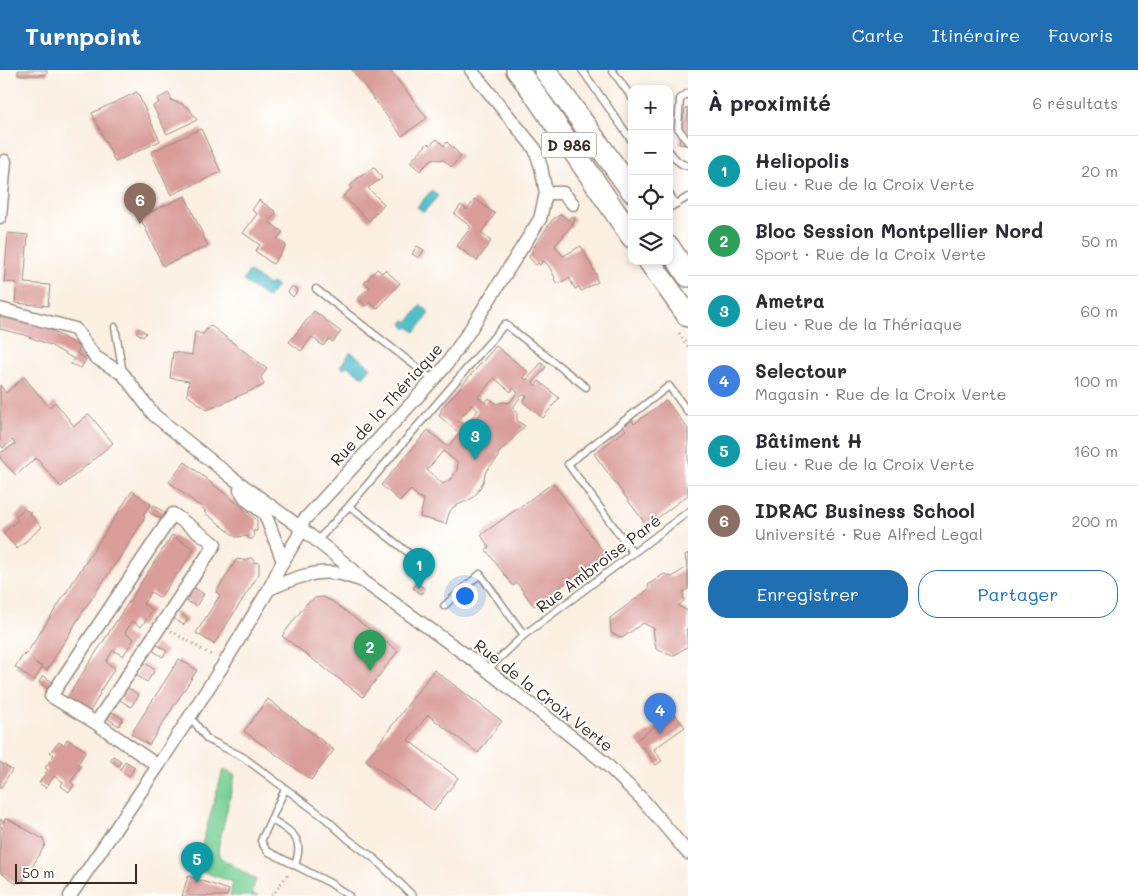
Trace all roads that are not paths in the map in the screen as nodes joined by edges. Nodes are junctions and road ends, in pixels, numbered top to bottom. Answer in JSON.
{"nodes":[{"id":1,"x":471,"y":70,"type":"edge"},
{"id":2,"x":517,"y":70,"type":"edge"},
{"id":3,"x":545,"y":70,"type":"edge"},
{"id":4,"x":582,"y":70,"type":"edge"},
{"id":5,"x":612,"y":70,"type":"edge"},
{"id":6,"x":628,"y":92,"type":"edge"},
{"id":7,"x":688,"y":93,"type":"edge"},
{"id":8,"x":628,"y":135,"type":"edge"},
{"id":9,"x":688,"y":142,"type":"edge"},
{"id":10,"x":673,"y":157,"type":"edge"},
{"id":11,"x":5,"y":161,"type":"dead end"},
{"id":12,"x":688,"y":166,"type":"edge"},
{"id":13,"x":628,"y":185,"type":"edge"},
{"id":14,"x":546,"y":193,"type":"junction"},
{"id":15,"x":688,"y":197,"type":"edge"},
{"id":16,"x":673,"y":200,"type":"edge"},
{"id":17,"x":573,"y":204,"type":"dead end"},
{"id":18,"x":676,"y":204,"type":"junction"},
{"id":19,"x":673,"y":206,"type":"edge"},
{"id":20,"x":0,"y":217,"type":"edge"},
{"id":21,"x":628,"y":231,"type":"edge"},
{"id":22,"x":673,"y":253,"type":"edge"},
{"id":23,"x":652,"y":265,"type":"edge"},
{"id":24,"x":688,"y":276,"type":"edge"},
{"id":25,"x":316,"y":289,"type":"dead end"},
{"id":26,"x":0,"y":309,"type":"edge"},
{"id":27,"x":688,"y":316,"type":"edge"},
{"id":28,"x":115,"y":327,"type":"dead end"},
{"id":29,"x":123,"y":374,"type":"junction"},
{"id":30,"x":432,"y":380,"type":"junction"},
{"id":31,"x":586,"y":387,"type":"dead end"},
{"id":32,"x":688,"y":412,"type":"edge"},
{"id":33,"x":230,"y":476,"type":"junction"},
{"id":34,"x":349,"y":506,"type":"junction"},
{"id":35,"x":688,"y":512,"type":"edge"},
{"id":36,"x":301,"y":528,"type":"junction"},
{"id":37,"x":317,"y":541,"type":"junction"},
{"id":38,"x":633,"y":553,"type":"junction"},
{"id":39,"x":283,"y":561,"type":"junction"},
{"id":40,"x":420,"y":562,"type":"dead end"},
{"id":41,"x":363,"y":581,"type":"junction"},
{"id":42,"x":269,"y":589,"type":"junction"},
{"id":43,"x":444,"y":606,"type":"dead end"},
{"id":44,"x":524,"y":635,"type":"junction"},
{"id":45,"x":487,"y":670,"type":"junction"},
{"id":46,"x":190,"y":716,"type":"junction"},
{"id":47,"x":96,"y":723,"type":"junction"},
{"id":48,"x":158,"y":766,"type":"junction"},
{"id":49,"x":285,"y":789,"type":"junction"},
{"id":50,"x":271,"y":819,"type":"junction"},
{"id":51,"x":688,"y":853,"type":"edge"},
{"id":52,"x":295,"y":865,"type":"junction"},
{"id":53,"x":70,"y":896,"type":"edge"},
{"id":54,"x":349,"y":896,"type":"edge"},
{"id":55,"x":413,"y":896,"type":"edge"}],
"edges":[{"from":1,"to":14,"type":"street","name":"Rue de la Thériaque"},
{"from":2,"to":21,"type":"main road","number":"D 986"},
{"from":3,"to":13,"type":"main road","number":"D 986"},
{"from":4,"to":8,"type":"lane"},
{"from":5,"to":6,"type":"lane"},
{"from":7,"to":9,"type":"lane"},
{"from":10,"to":12,"type":"lane"},
{"from":11,"to":20,"type":"street"},
{"from":14,"to":17,"type":"street"},
{"from":14,"to":30,"type":"street","name":"Rue de la Thériaque"},
{"from":15,"to":18,"type":"lane"},
{"from":16,"to":18,"type":"lane"},
{"from":18,"to":19,"type":"lane"},
{"from":22,"to":24,"type":"main road"},
{"from":23,"to":27,"type":"main road"},
{"from":25,"to":30,"type":"lane"},
{"from":26,"to":29,"type":"street"},
{"from":28,"to":29,"type":"lane"},
{"from":29,"to":33,"type":"street","name":"Rue de la Croix Verte"},
{"from":30,"to":36,"type":"street","name":"Rue de la Thériaque"},
{"from":31,"to":34,"type":"lane"},
{"from":32,"to":38,"type":"lane"},
{"from":33,"to":36,"type":"street","name":"Rue de la Croix Verte"},
{"from":33,"to":39,"type":"street","name":"Rue de la Croix Verte"},
{"from":34,"to":37,"type":"lane"},
{"from":34,"to":40,"type":"lane"},
{"from":35,"to":38,"type":"lane","name":"Rue Ambroise Paré"},
{"from":36,"to":37,"type":"street","name":"Rue de la Croix Verte"},
{"from":36,"to":39,"type":"street"},
{"from":37,"to":41,"type":"street","name":"Rue de la Croix Verte"},
{"from":38,"to":44,"type":"lane","name":"Rue Ambroise Paré"},
{"from":39,"to":42,"type":"street"},
{"from":41,"to":42,"type":"street","name":"Rue de la Croix Verte"},
{"from":41,"to":45,"type":"street","name":"Rue de la Croix Verte"},
{"from":42,"to":46,"type":"street"},
{"from":43,"to":44,"type":"lane"},
{"from":44,"to":45,"type":"lane","name":"Rue Ambroise Paré"},
{"from":45,"to":51,"type":"street","name":"Rue de la Croix Verte"},
{"from":46,"to":48,"type":"street"},
{"from":46,"to":49,"type":"lane"},
{"from":47,"to":47,"type":"street"},
{"from":47,"to":48,"type":"street"},
{"from":48,"to":53,"type":"street"},
{"from":49,"to":50,"type":"lane"},
{"from":49,"to":55,"type":"lane"},
{"from":50,"to":52,"type":"lane"},
{"from":50,"to":52,"type":"lane"},
{"from":52,"to":54,"type":"lane"}]}
